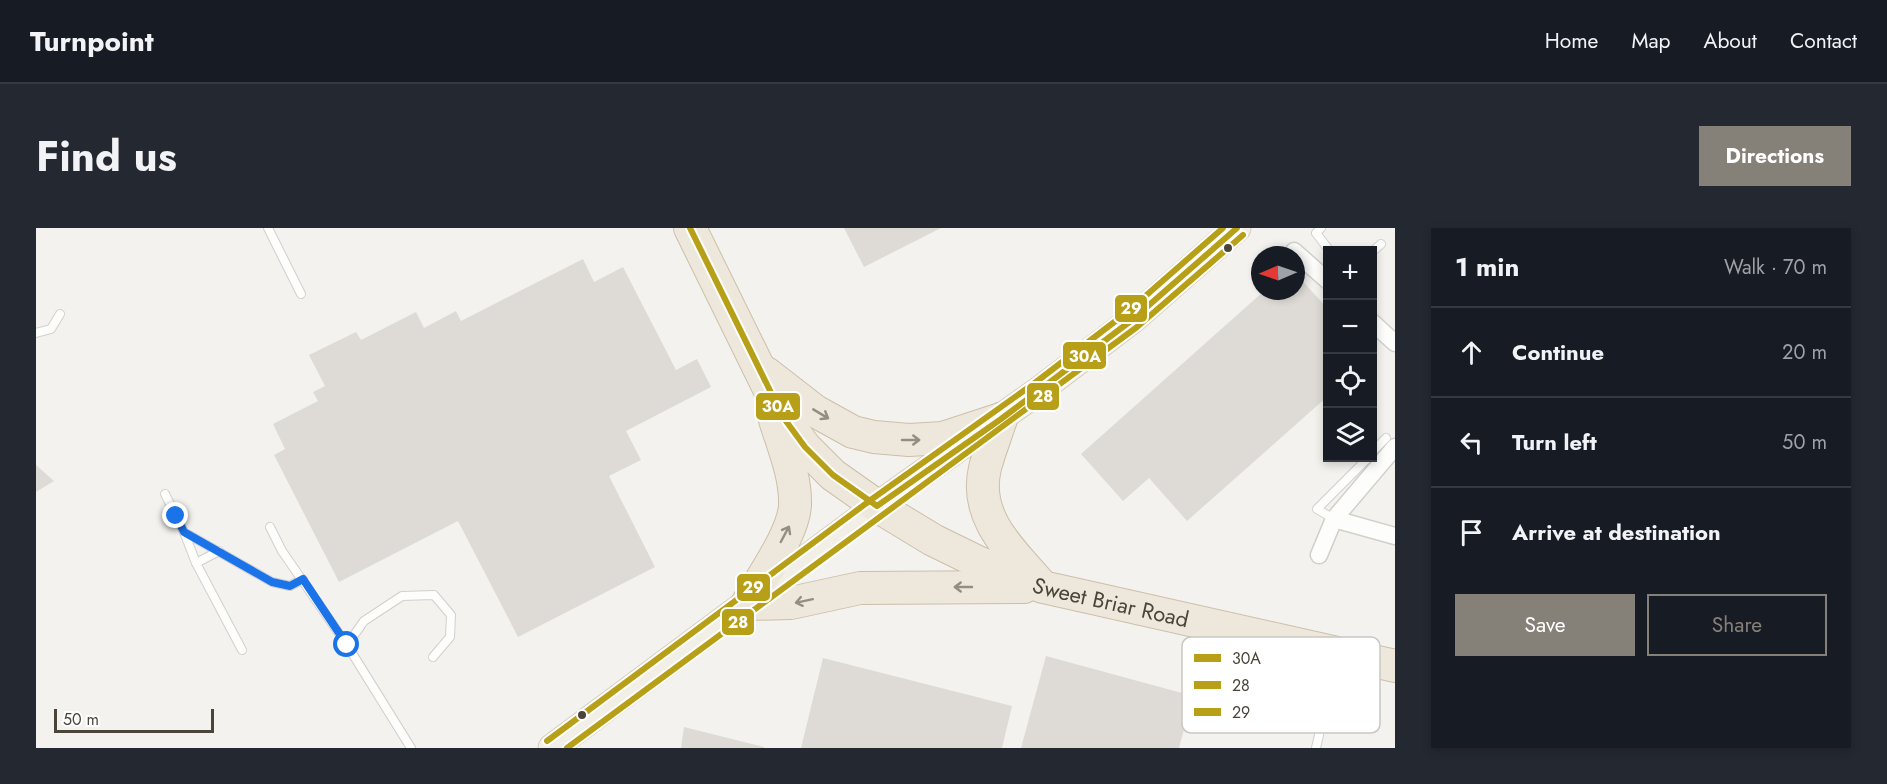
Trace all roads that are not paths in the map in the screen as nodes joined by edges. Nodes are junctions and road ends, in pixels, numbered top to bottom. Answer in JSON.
{"nodes":[{"id":1,"x":268,"y":228,"type":"edge"},
{"id":2,"x":690,"y":228,"type":"edge"},
{"id":3,"x":1237,"y":228,"type":"edge"},
{"id":4,"x":1321,"y":228,"type":"edge"},
{"id":5,"x":1381,"y":244,"type":"dead end"},
{"id":6,"x":1326,"y":246,"type":"edge"},
{"id":7,"x":1377,"y":248,"type":"edge"},
{"id":8,"x":1305,"y":261,"type":"edge"},
{"id":9,"x":1323,"y":277,"type":"edge"},
{"id":10,"x":300,"y":294,"type":"dead end"},
{"id":11,"x":60,"y":314,"type":"dead end"},
{"id":12,"x":1377,"y":327,"type":"edge"},
{"id":13,"x":36,"y":333,"type":"edge"},
{"id":14,"x":1395,"y":343,"type":"edge"},
{"id":15,"x":757,"y":367,"type":"junction"},
{"id":16,"x":1001,"y":419,"type":"junction"},
{"id":17,"x":1390,"y":443,"type":"edge"},
{"id":18,"x":1364,"y":462,"type":"edge"},
{"id":19,"x":165,"y":494,"type":"dead end"},
{"id":20,"x":877,"y":506,"type":"junction"},
{"id":21,"x":1334,"y":519,"type":"junction"},
{"id":22,"x":270,"y":527,"type":"dead end"},
{"id":23,"x":184,"y":532,"type":"junction"},
{"id":24,"x":1395,"y":536,"type":"edge"},
{"id":25,"x":219,"y":551,"type":"junction"},
{"id":26,"x":1319,"y":555,"type":"dead end"},
{"id":27,"x":196,"y":563,"type":"junction"},
{"id":28,"x":303,"y":579,"type":"junction"},
{"id":29,"x":1043,"y":587,"type":"junction"},
{"id":30,"x":747,"y":604,"type":"junction"},
{"id":31,"x":1263,"y":637,"type":"edge"},
{"id":32,"x":347,"y":645,"type":"junction"},
{"id":33,"x":242,"y":650,"type":"dead end"},
{"id":34,"x":433,"y":657,"type":"dead end"},
{"id":35,"x":1380,"y":663,"type":"edge"},
{"id":36,"x":1395,"y":666,"type":"edge"},
{"id":37,"x":1320,"y":733,"type":"edge"},
{"id":38,"x":411,"y":748,"type":"edge"},
{"id":39,"x":552,"y":748,"type":"edge"},
{"id":40,"x":1316,"y":748,"type":"edge"}],
"edges":[{"from":1,"to":10,"type":"lane"},
{"from":2,"to":15,"type":"highway"},
{"from":3,"to":16,"type":"main road"},
{"from":4,"to":6,"type":"lane"},
{"from":5,"to":7,"type":"lane"},
{"from":8,"to":9,"type":"street"},
{"from":11,"to":13,"type":"lane"},
{"from":12,"to":14,"type":"street"},
{"from":15,"to":16,"type":"highway","one_way":true},
{"from":15,"to":20,"type":"highway","name":"Sweet Briar Road"},
{"from":30,"to":15,"type":"highway","one_way":true},
{"from":16,"to":20,"type":"main road"},
{"from":16,"to":29,"type":"highway"},
{"from":17,"to":21,"type":"street"},
{"from":18,"to":21,"type":"lane"},
{"from":19,"to":23,"type":"lane"},
{"from":20,"to":29,"type":"highway","name":"Sweet Briar Road"},
{"from":20,"to":30,"type":"main road"},
{"from":21,"to":24,"type":"street"},
{"from":21,"to":26,"type":"street"},
{"from":22,"to":28,"type":"lane"},
{"from":23,"to":25,"type":"lane"},
{"from":23,"to":27,"type":"lane"},
{"from":25,"to":27,"type":"lane"},
{"from":25,"to":28,"type":"lane"},
{"from":27,"to":33,"type":"lane"},
{"from":28,"to":32,"type":"lane"},
{"from":29,"to":30,"type":"highway","one_way":true},
{"from":29,"to":31,"type":"highway","name":"Sweet Briar Road"},
{"from":30,"to":39,"type":"main road"},
{"from":32,"to":34,"type":"lane"},
{"from":32,"to":38,"type":"lane"},
{"from":35,"to":36,"type":"highway","name":"Sweet Briar Road"},
{"from":37,"to":40,"type":"lane"}]}
